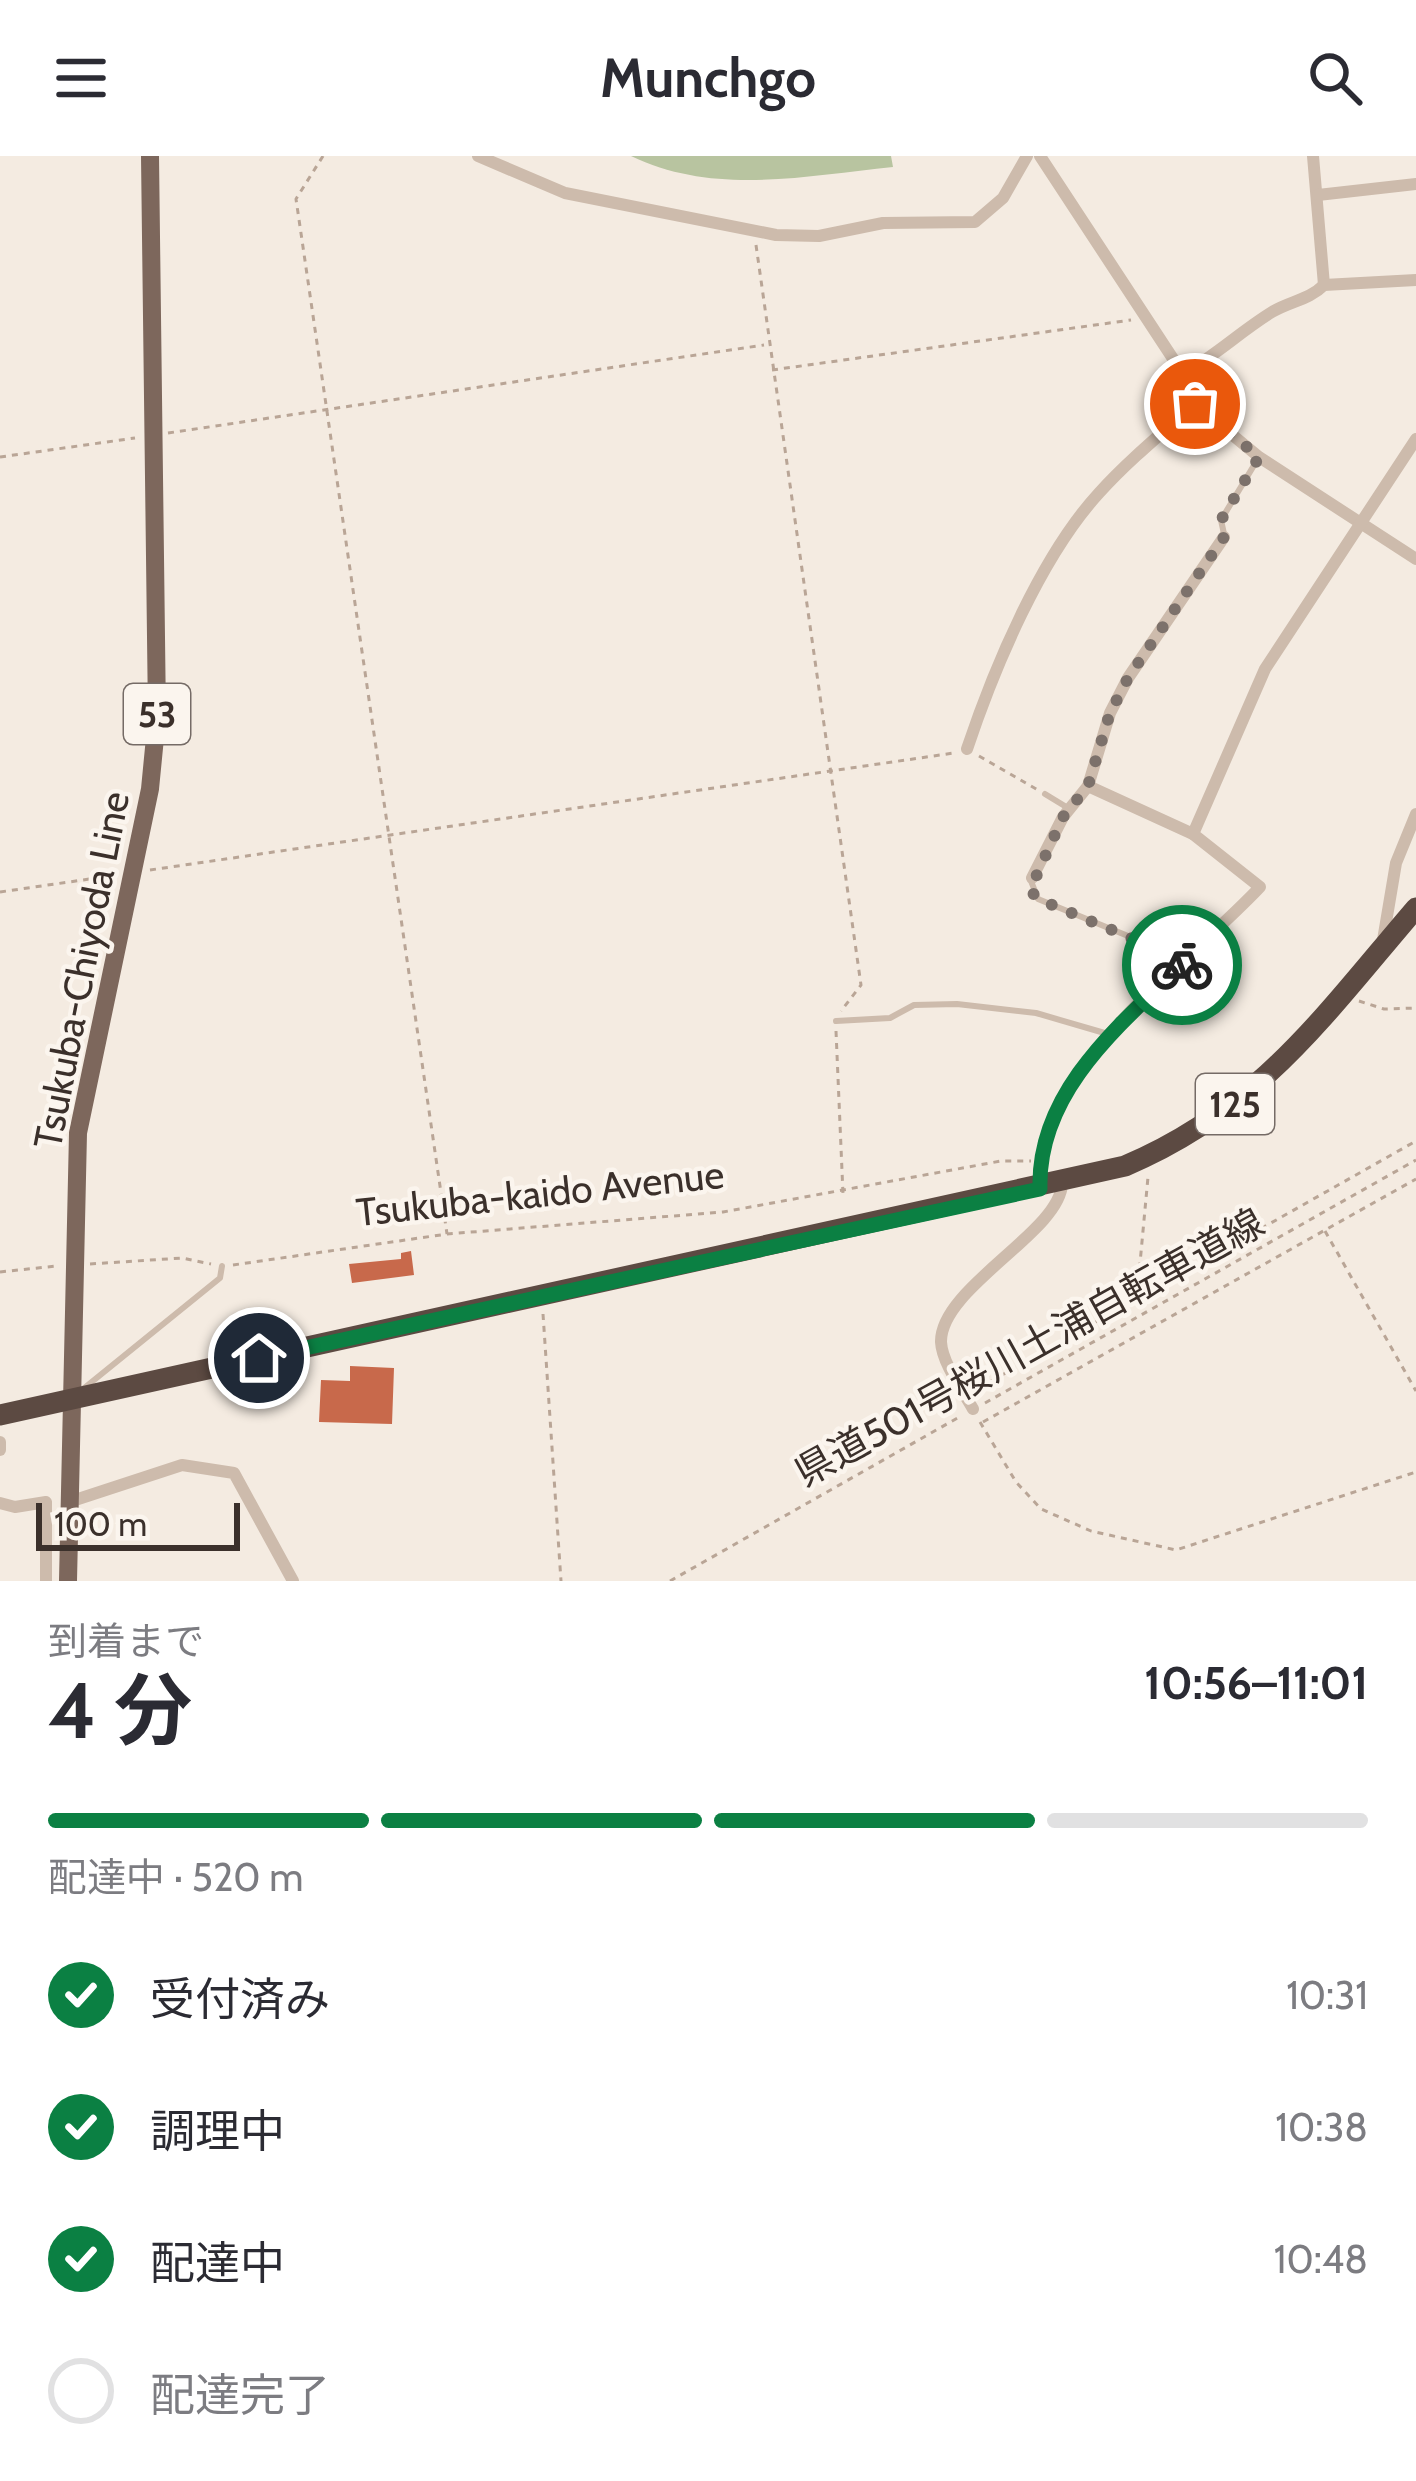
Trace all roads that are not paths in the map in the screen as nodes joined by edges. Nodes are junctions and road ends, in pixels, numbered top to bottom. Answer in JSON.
{"nodes":[{"id":1,"x":150,"y":156,"type":"edge"},
{"id":2,"x":478,"y":156,"type":"edge"},
{"id":3,"x":1027,"y":156,"type":"edge"},
{"id":4,"x":1040,"y":156,"type":"edge"},
{"id":5,"x":1313,"y":156,"type":"edge"},
{"id":6,"x":1416,"y":184,"type":"edge"},
{"id":7,"x":1318,"y":195,"type":"junction"},
{"id":8,"x":1416,"y":280,"type":"edge"},
{"id":9,"x":1324,"y":285,"type":"junction"},
{"id":10,"x":1183,"y":374,"type":"junction"},
{"id":11,"x":1195,"y":404,"type":"junction"},
{"id":12,"x":1416,"y":439,"type":"edge"},
{"id":13,"x":1259,"y":457,"type":"junction"},
{"id":14,"x":1361,"y":526,"type":"junction"},
{"id":15,"x":1224,"y":537,"type":"joint"},
{"id":16,"x":1416,"y":559,"type":"edge"},
{"id":17,"x":967,"y":749,"type":"road end"},
{"id":18,"x":1088,"y":786,"type":"junction"},
{"id":19,"x":1045,"y":794,"type":"road end"},
{"id":20,"x":1070,"y":810,"type":"junction"},
{"id":21,"x":1416,"y":814,"type":"edge"},
{"id":22,"x":1193,"y":834,"type":"junction"},
{"id":23,"x":1032,"y":878,"type":"joint"},
{"id":24,"x":1416,"y":908,"type":"edge"},
{"id":25,"x":1382,"y":947,"type":"junction"},
{"id":26,"x":1186,"y":961,"type":"junction"},
{"id":27,"x":836,"y":1021,"type":"road end"},
{"id":28,"x":1112,"y":1035,"type":"junction"},
{"id":29,"x":1051,"y":1186,"type":"junction"},
{"id":30,"x":222,"y":1266,"type":"road end"},
{"id":31,"x":73,"y":1398,"type":"junction"},
{"id":32,"x":974,"y":1409,"type":"road end"},
{"id":33,"x":0,"y":1415,"type":"edge"},
{"id":34,"x":69,"y":1502,"type":"junction"},
{"id":35,"x":0,"y":1503,"type":"edge"},
{"id":36,"x":46,"y":1581,"type":"edge"},
{"id":37,"x":68,"y":1581,"type":"edge"},
{"id":38,"x":293,"y":1581,"type":"edge"}],
"edges":[{"from":1,"to":31,"type":"main road","name":"Tsukuba-Chiyoda Line","number":"53"},
{"from":2,"to":3,"type":"street"},
{"from":4,"to":10,"type":"street"},
{"from":5,"to":7,"type":"street"},
{"from":6,"to":7,"type":"street"},
{"from":7,"to":9,"type":"street"},
{"from":8,"to":9,"type":"street"},
{"from":9,"to":10,"type":"street"},
{"from":10,"to":11,"type":"street"},
{"from":11,"to":13,"type":"street"},
{"from":11,"to":17,"type":"street"},
{"from":12,"to":14,"type":"street"},
{"from":13,"to":14,"type":"street"},
{"from":13,"to":15,"type":"lane"},
{"from":14,"to":16,"type":"street"},
{"from":14,"to":22,"type":"street"},
{"from":15,"to":18,"type":"street"},
{"from":18,"to":20,"type":"street"},
{"from":18,"to":22,"type":"street"},
{"from":19,"to":20,"type":"lane"},
{"from":20,"to":23,"type":"street"},
{"from":21,"to":25,"type":"street"},
{"from":22,"to":26,"type":"street"},
{"from":23,"to":26,"type":"lane"},
{"from":24,"to":25,"type":"highway","name":"Tsukuba-kaido Avenue","number":"125"},
{"from":25,"to":29,"type":"highway","name":"Tsukuba-kaido Avenue","number":"125"},
{"from":26,"to":28,"type":"street"},
{"from":27,"to":28,"type":"lane"},
{"from":28,"to":29,"type":"street"},
{"from":29,"to":31,"type":"highway","name":"Tsukuba-kaido Avenue","number":"125"},
{"from":29,"to":32,"type":"street"},
{"from":30,"to":31,"type":"lane","name":"Tsukuba-kaido Avenue"},
{"from":31,"to":33,"type":"highway","name":"Tsukuba-kaido Avenue","number":"125"},
{"from":31,"to":34,"type":"main road","name":"Tsukuba-Chiyoda Line","number":"53"},
{"from":34,"to":37,"type":"main road","name":"Tsukuba-Chiyoda Line","number":"53"},
{"from":34,"to":38,"type":"street"},
{"from":35,"to":36,"type":"street"}]}
